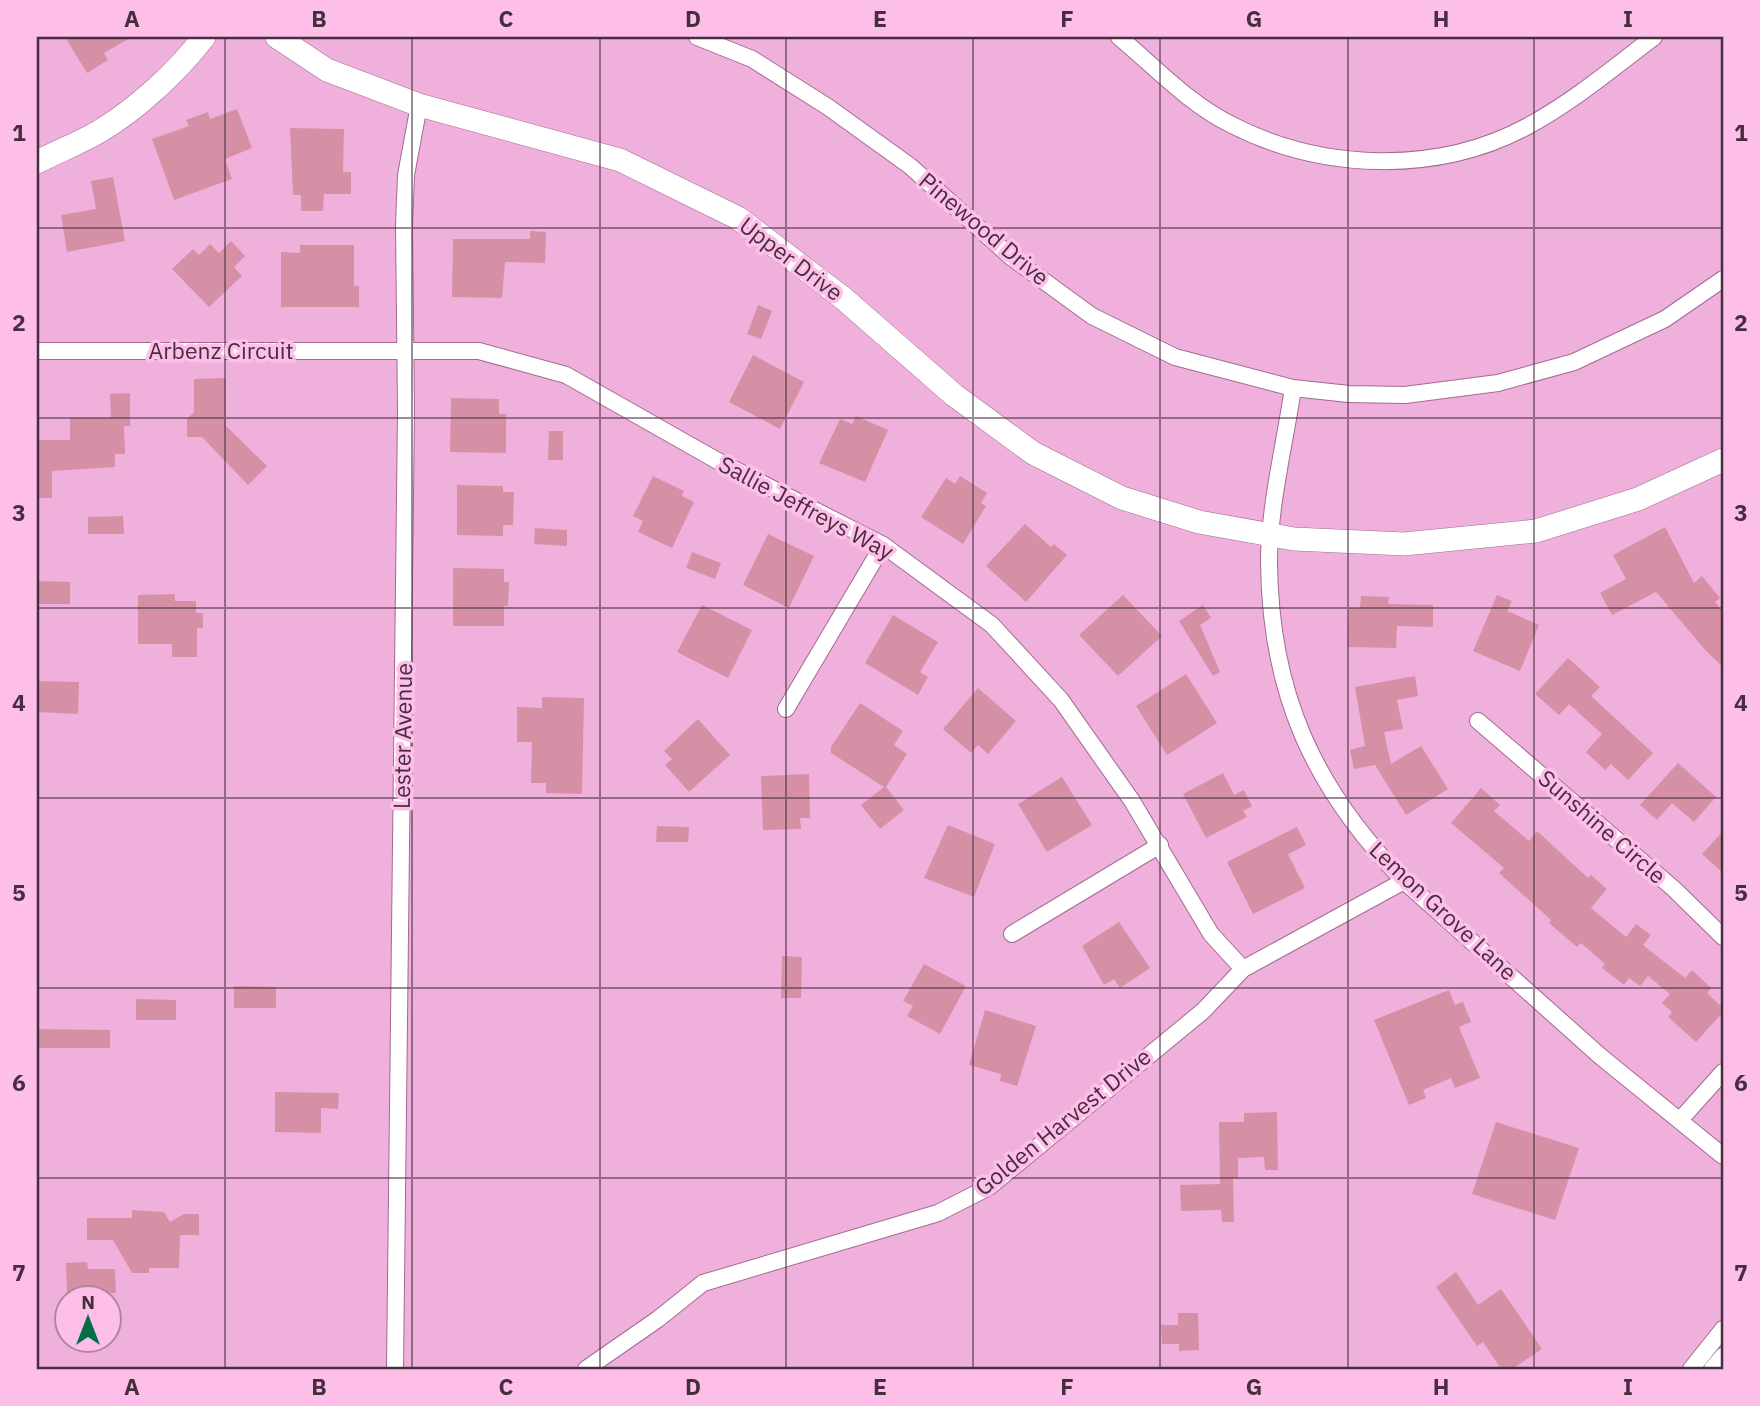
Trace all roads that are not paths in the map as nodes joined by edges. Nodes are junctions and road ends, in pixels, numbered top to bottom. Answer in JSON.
{"nodes":[{"id":1,"x":204,"y":37,"type":"edge"},
{"id":2,"x":277,"y":37,"type":"edge"},
{"id":3,"x":697,"y":37,"type":"edge"},
{"id":4,"x":1119,"y":37,"type":"edge"},
{"id":5,"x":1654,"y":37,"type":"edge"},
{"id":6,"x":419,"y":105,"type":"junction"},
{"id":7,"x":37,"y":162,"type":"edge"},
{"id":8,"x":1723,"y":279,"type":"edge"},
{"id":9,"x":37,"y":351,"type":"edge"},
{"id":10,"x":406,"y":351,"type":"junction"},
{"id":11,"x":1293,"y":387,"type":"junction"},
{"id":12,"x":1723,"y":460,"type":"edge"},
{"id":13,"x":1272,"y":536,"type":"junction"},
{"id":14,"x":883,"y":545,"type":"junction"},
{"id":15,"x":786,"y":709,"type":"dead end"},
{"id":16,"x":1478,"y":721,"type":"dead end"},
{"id":17,"x":1160,"y":845,"type":"junction"},
{"id":18,"x":1404,"y":881,"type":"junction"},
{"id":19,"x":1012,"y":934,"type":"dead end"},
{"id":20,"x":1723,"y":937,"type":"edge"},
{"id":21,"x":1243,"y":969,"type":"junction"},
{"id":22,"x":1723,"y":1072,"type":"edge"},
{"id":23,"x":1680,"y":1120,"type":"junction"},
{"id":24,"x":1723,"y":1156,"type":"edge"},
{"id":25,"x":1723,"y":1329,"type":"edge"},
{"id":26,"x":1723,"y":1356,"type":"edge"},
{"id":27,"x":395,"y":1369,"type":"edge"},
{"id":28,"x":586,"y":1369,"type":"edge"},
{"id":29,"x":1690,"y":1369,"type":"edge"},
{"id":30,"x":1713,"y":1369,"type":"edge"}],
"edges":[{"from":1,"to":7,"type":"main road"},
{"from":2,"to":6,"type":"main road","name":"Upper Drive"},
{"from":3,"to":11,"type":"street","name":"Pinewood Drive"},
{"from":4,"to":5,"type":"street"},
{"from":6,"to":10,"type":"street","name":"Lester Avenue"},
{"from":6,"to":13,"type":"main road","name":"Upper Drive"},
{"from":8,"to":11,"type":"street","name":"Pinewood Drive"},
{"from":9,"to":10,"type":"street","name":"Arbenz Circuit"},
{"from":10,"to":14,"type":"street","name":"Sallie Jeffreys Way"},
{"from":10,"to":27,"type":"street","name":"Lester Avenue"},
{"from":11,"to":13,"type":"street","name":"Lemon Grove Lane"},
{"from":12,"to":13,"type":"main road","name":"Upper Drive"},
{"from":13,"to":18,"type":"street","name":"Lemon Grove Lane"},
{"from":14,"to":15,"type":"street"},
{"from":14,"to":17,"type":"street","name":"Sallie Jeffreys Way"},
{"from":16,"to":20,"type":"street","name":"Sunshine Circle"},
{"from":17,"to":19,"type":"street"},
{"from":17,"to":21,"type":"street","name":"Sallie Jeffreys Way"},
{"from":18,"to":21,"type":"street","name":"Golden Harvest Drive"},
{"from":18,"to":23,"type":"street","name":"Lemon Grove Lane"},
{"from":21,"to":28,"type":"street","name":"Golden Harvest Drive"},
{"from":22,"to":23,"type":"street"},
{"from":23,"to":24,"type":"street","name":"Lemon Grove Lane"},
{"from":25,"to":29,"type":"street"},
{"from":26,"to":30,"type":"street"}]}
